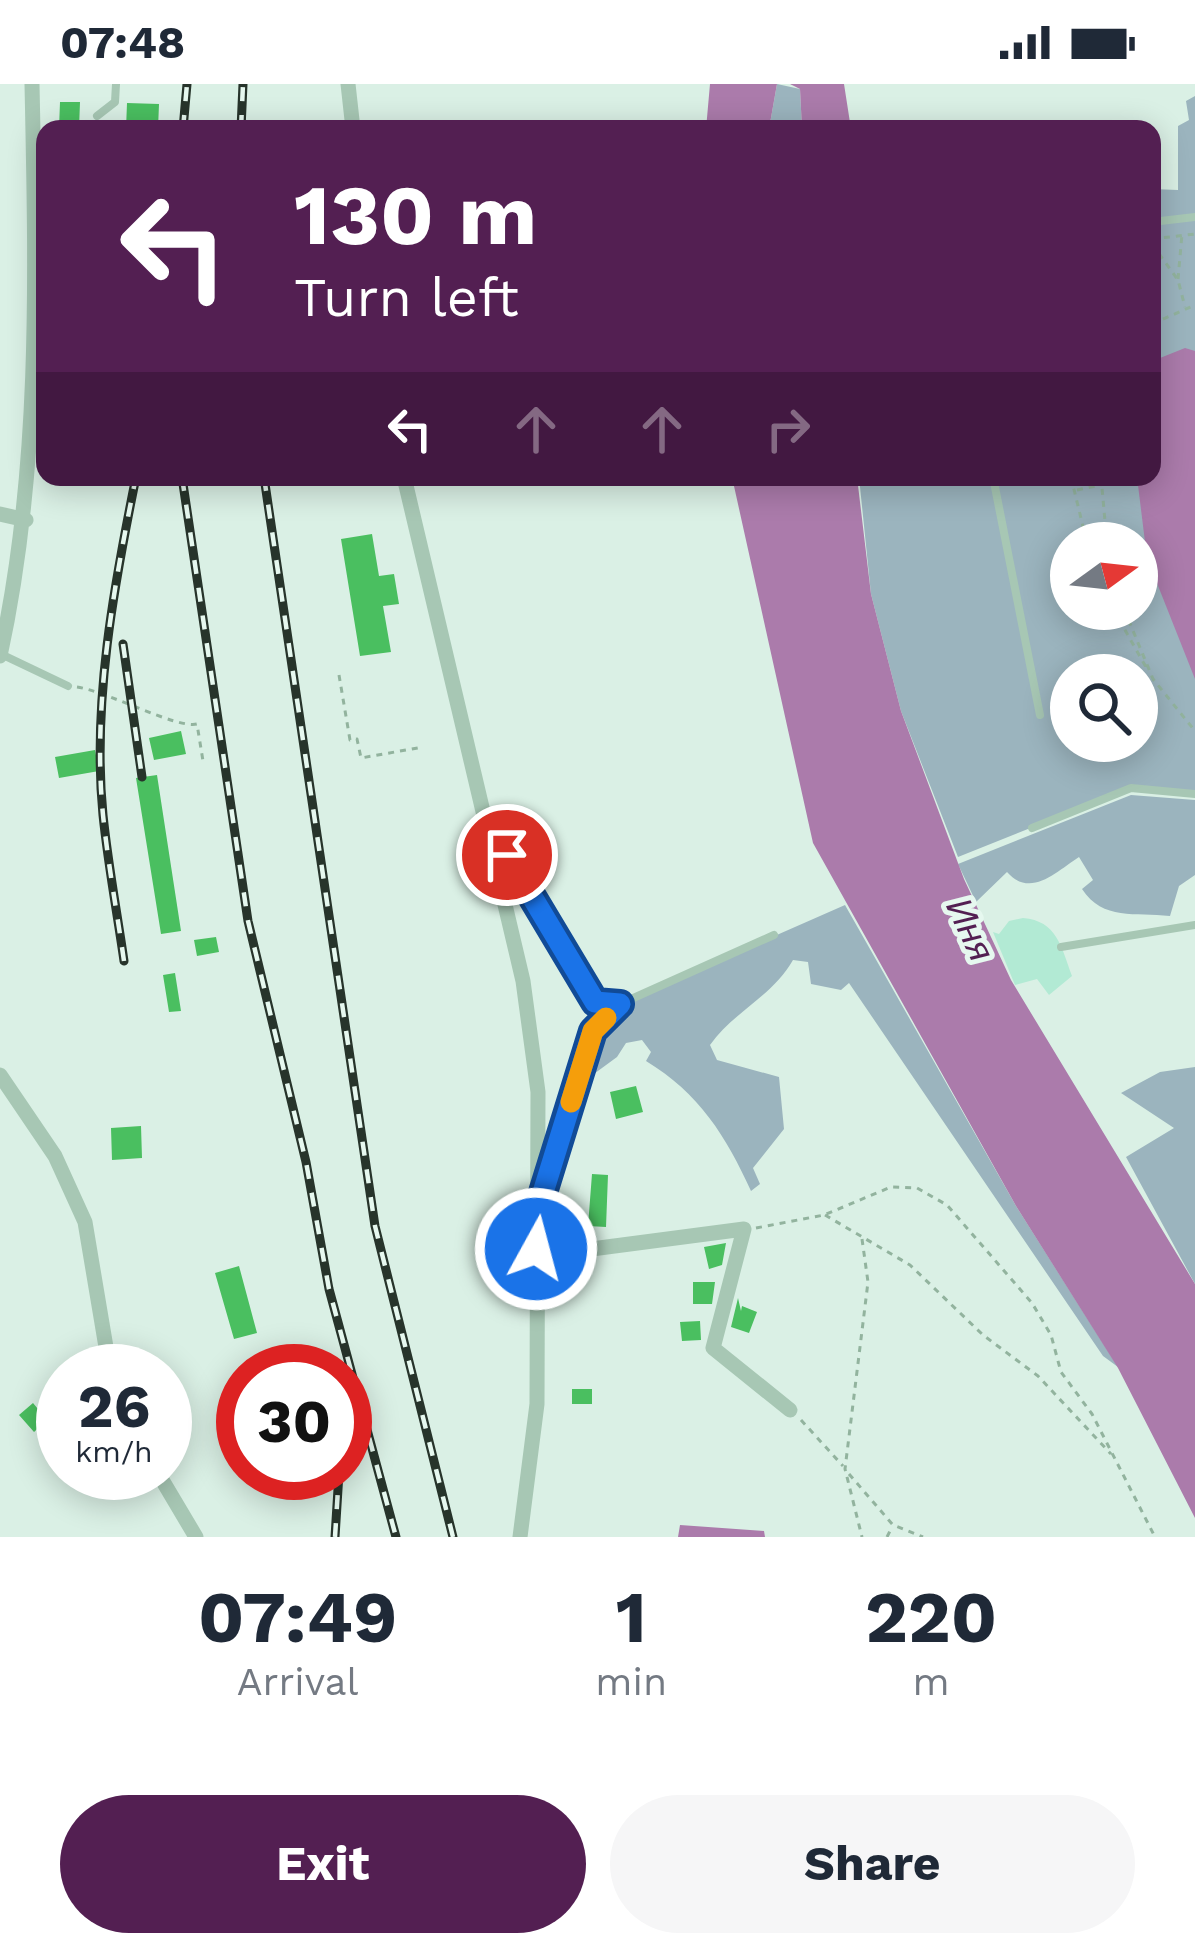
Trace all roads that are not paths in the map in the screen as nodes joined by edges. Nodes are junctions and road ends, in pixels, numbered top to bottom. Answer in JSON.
{"nodes":[{"id":1,"x":32,"y":84,"type":"edge"},
{"id":2,"x":116,"y":84,"type":"edge"},
{"id":3,"x":348,"y":84,"type":"edge"},
{"id":4,"x":97,"y":116,"type":"dead end"},
{"id":5,"x":352,"y":120,"type":"edge"},
{"id":6,"x":1195,"y":217,"type":"edge"},
{"id":7,"x":1161,"y":221,"type":"edge"},
{"id":8,"x":406,"y":486,"type":"edge"},
{"id":9,"x":995,"y":486,"type":"edge"},
{"id":10,"x":0,"y":514,"type":"edge"},
{"id":11,"x":26,"y":520,"type":"junction"},
{"id":12,"x":0,"y":655,"type":"edge"},
{"id":13,"x":68,"y":686,"type":"road end"},
{"id":14,"x":1040,"y":716,"type":"dead end"},
{"id":15,"x":1195,"y":794,"type":"edge"},
{"id":16,"x":485,"y":824,"type":"junction"},
{"id":17,"x":1032,"y":828,"type":"dead end"},
{"id":18,"x":1195,"y":925,"type":"edge"},
{"id":19,"x":773,"y":935,"type":"dead end"},
{"id":20,"x":1061,"y":946,"type":"dead end"},
{"id":21,"x":620,"y":1004,"type":"junction"},
{"id":22,"x":0,"y":1075,"type":"edge"},
{"id":23,"x":536,"y":1215,"type":"junction"},
{"id":24,"x":536,"y":1249,"type":"junction"},
{"id":25,"x":105,"y":1344,"type":"edge"},
{"id":26,"x":790,"y":1410,"type":"road end"},
{"id":27,"x":174,"y":1500,"type":"edge"},
{"id":28,"x":196,"y":1537,"type":"edge"},
{"id":29,"x":520,"y":1537,"type":"edge"}],
"edges":[{"from":1,"to":11,"type":"street"},
{"from":2,"to":4,"type":"lane"},
{"from":3,"to":5,"type":"street"},
{"from":6,"to":7,"type":"lane"},
{"from":8,"to":16,"type":"street"},
{"from":9,"to":14,"type":"lane"},
{"from":10,"to":11,"type":"street"},
{"from":11,"to":12,"type":"street"},
{"from":12,"to":13,"type":"lane"},
{"from":15,"to":17,"type":"lane"},
{"from":16,"to":21,"type":"lane"},
{"from":16,"to":23,"type":"street"},
{"from":18,"to":20,"type":"lane"},
{"from":19,"to":21,"type":"lane"},
{"from":21,"to":23,"type":"lane"},
{"from":22,"to":25,"type":"street"},
{"from":23,"to":24,"type":"street"},
{"from":24,"to":26,"type":"street"},
{"from":24,"to":29,"type":"street"},
{"from":27,"to":28,"type":"street"}]}
